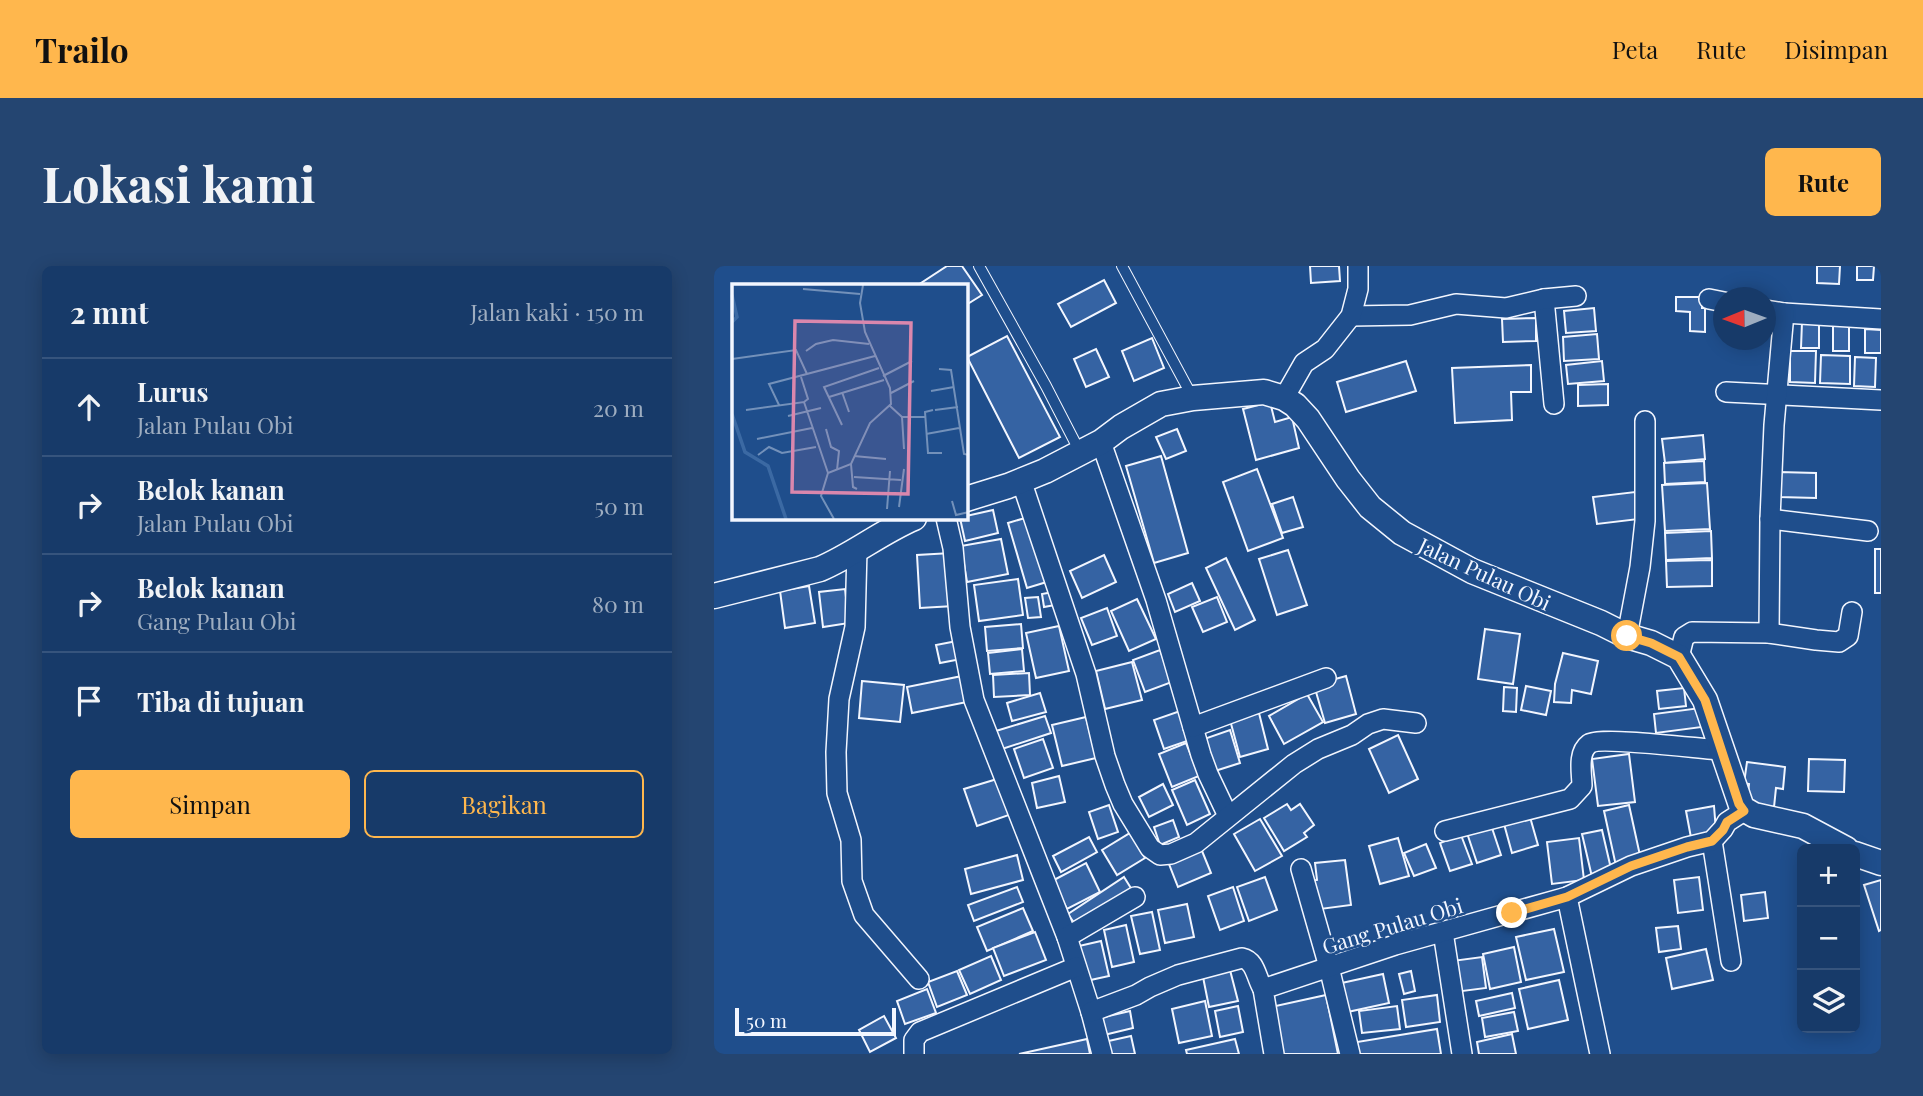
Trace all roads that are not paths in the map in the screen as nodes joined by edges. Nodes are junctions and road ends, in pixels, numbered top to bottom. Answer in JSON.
{"nodes":[{"id":1,"x":979,"y":266,"type":"edge"},
{"id":2,"x":1122,"y":266,"type":"edge"},
{"id":3,"x":1358,"y":266,"type":"edge"},
{"id":4,"x":1576,"y":296,"type":"dead end"},
{"id":5,"x":1544,"y":299,"type":"junction"},
{"id":6,"x":1776,"y":311,"type":"edge"},
{"id":7,"x":1352,"y":316,"type":"junction"},
{"id":8,"x":1881,"y":319,"type":"edge"},
{"id":9,"x":1776,"y":350,"type":"edge"},
{"id":10,"x":1726,"y":392,"type":"dead end"},
{"id":11,"x":1777,"y":394,"type":"junction"},
{"id":12,"x":1193,"y":398,"type":"junction"},
{"id":13,"x":1284,"y":398,"type":"junction"},
{"id":14,"x":1881,"y":400,"type":"edge"},
{"id":15,"x":1554,"y":404,"type":"dead end"},
{"id":16,"x":1645,"y":421,"type":"dead end"},
{"id":17,"x":1091,"y":447,"type":"junction"},
{"id":18,"x":1021,"y":480,"type":"junction"},
{"id":19,"x":968,"y":498,"type":"edge"},
{"id":20,"x":910,"y":520,"type":"edge"},
{"id":21,"x":946,"y":520,"type":"edge"},
{"id":22,"x":1770,"y":520,"type":"junction"},
{"id":23,"x":1868,"y":531,"type":"dead end"},
{"id":24,"x":857,"y":549,"type":"junction"},
{"id":25,"x":714,"y":596,"type":"edge"},
{"id":26,"x":1852,"y":612,"type":"dead end"},
{"id":27,"x":1769,"y":633,"type":"junction"},
{"id":28,"x":1627,"y":636,"type":"junction"},
{"id":29,"x":1679,"y":657,"type":"junction"},
{"id":30,"x":1326,"y":678,"type":"dead end"},
{"id":31,"x":1416,"y":723,"type":"dead end"},
{"id":32,"x":1193,"y":727,"type":"junction"},
{"id":33,"x":1721,"y":750,"type":"junction"},
{"id":34,"x":1744,"y":811,"type":"junction"},
{"id":35,"x":1228,"y":816,"type":"junction"},
{"id":36,"x":1445,"y":831,"type":"dead end"},
{"id":37,"x":1712,"y":841,"type":"junction"},
{"id":38,"x":1836,"y":844,"type":"edge"},
{"id":39,"x":1860,"y":855,"type":"edge"},
{"id":40,"x":1881,"y":863,"type":"edge"},
{"id":41,"x":1301,"y":869,"type":"dead end"},
{"id":42,"x":1136,"y":897,"type":"dead end"},
{"id":43,"x":1567,"y":897,"type":"junction"},
{"id":44,"x":1443,"y":932,"type":"junction"},
{"id":45,"x":1067,"y":937,"type":"junction"},
{"id":46,"x":1731,"y":961,"type":"dead end"},
{"id":47,"x":1076,"y":967,"type":"junction"},
{"id":48,"x":1329,"y":967,"type":"junction"},
{"id":49,"x":919,"y":979,"type":"dead end"},
{"id":50,"x":1263,"y":989,"type":"junction"},
{"id":51,"x":1091,"y":1012,"type":"junction"},
{"id":52,"x":914,"y":1054,"type":"edge"},
{"id":53,"x":1102,"y":1054,"type":"edge"},
{"id":54,"x":1275,"y":1054,"type":"edge"},
{"id":55,"x":1350,"y":1054,"type":"edge"},
{"id":56,"x":1462,"y":1054,"type":"edge"},
{"id":57,"x":1601,"y":1054,"type":"edge"}],
"edges":[{"from":1,"to":17,"type":"lane"},
{"from":2,"to":12,"type":"lane"},
{"from":3,"to":7,"type":"street"},
{"from":4,"to":5,"type":"street"},
{"from":5,"to":7,"type":"street"},
{"from":5,"to":15,"type":"street"},
{"from":6,"to":8,"type":"street"},
{"from":7,"to":13,"type":"street"},
{"from":9,"to":11,"type":"street"},
{"from":10,"to":11,"type":"street"},
{"from":11,"to":14,"type":"street"},
{"from":11,"to":22,"type":"street"},
{"from":12,"to":13,"type":"street"},
{"from":12,"to":17,"type":"street"},
{"from":13,"to":28,"type":"street","name":"Jalan Pulau Obi"},
{"from":16,"to":28,"type":"street"},
{"from":17,"to":18,"type":"street"},
{"from":17,"to":32,"type":"street"},
{"from":18,"to":19,"type":"street"},
{"from":18,"to":35,"type":"street"},
{"from":20,"to":24,"type":"street"},
{"from":21,"to":45,"type":"street"},
{"from":22,"to":23,"type":"street"},
{"from":22,"to":27,"type":"street"},
{"from":24,"to":25,"type":"street"},
{"from":24,"to":49,"type":"street"},
{"from":26,"to":27,"type":"street"},
{"from":27,"to":29,"type":"street"},
{"from":28,"to":29,"type":"street","name":"Jalan Pulau Obi"},
{"from":29,"to":33,"type":"street"},
{"from":30,"to":32,"type":"street"},
{"from":31,"to":35,"type":"street"},
{"from":32,"to":35,"type":"street"},
{"from":33,"to":34,"type":"street"},
{"from":33,"to":36,"type":"street"},
{"from":34,"to":37,"type":"street"},
{"from":34,"to":38,"type":"street"},
{"from":37,"to":43,"type":"street","name":"Gang Pulau Obi"},
{"from":37,"to":46,"type":"street"},
{"from":39,"to":40,"type":"street"},
{"from":41,"to":48,"type":"street"},
{"from":42,"to":45,"type":"street"},
{"from":43,"to":44,"type":"street","name":"Gang Pulau Obi"},
{"from":43,"to":57,"type":"street"},
{"from":44,"to":48,"type":"street","name":"Gang Pulau Obi"},
{"from":44,"to":56,"type":"street"},
{"from":45,"to":47,"type":"street"},
{"from":47,"to":51,"type":"street"},
{"from":47,"to":52,"type":"street"},
{"from":48,"to":50,"type":"street","name":"Gang Pulau Obi"},
{"from":48,"to":55,"type":"street"},
{"from":50,"to":51,"type":"street"},
{"from":50,"to":54,"type":"street"},
{"from":51,"to":53,"type":"street"}]}
